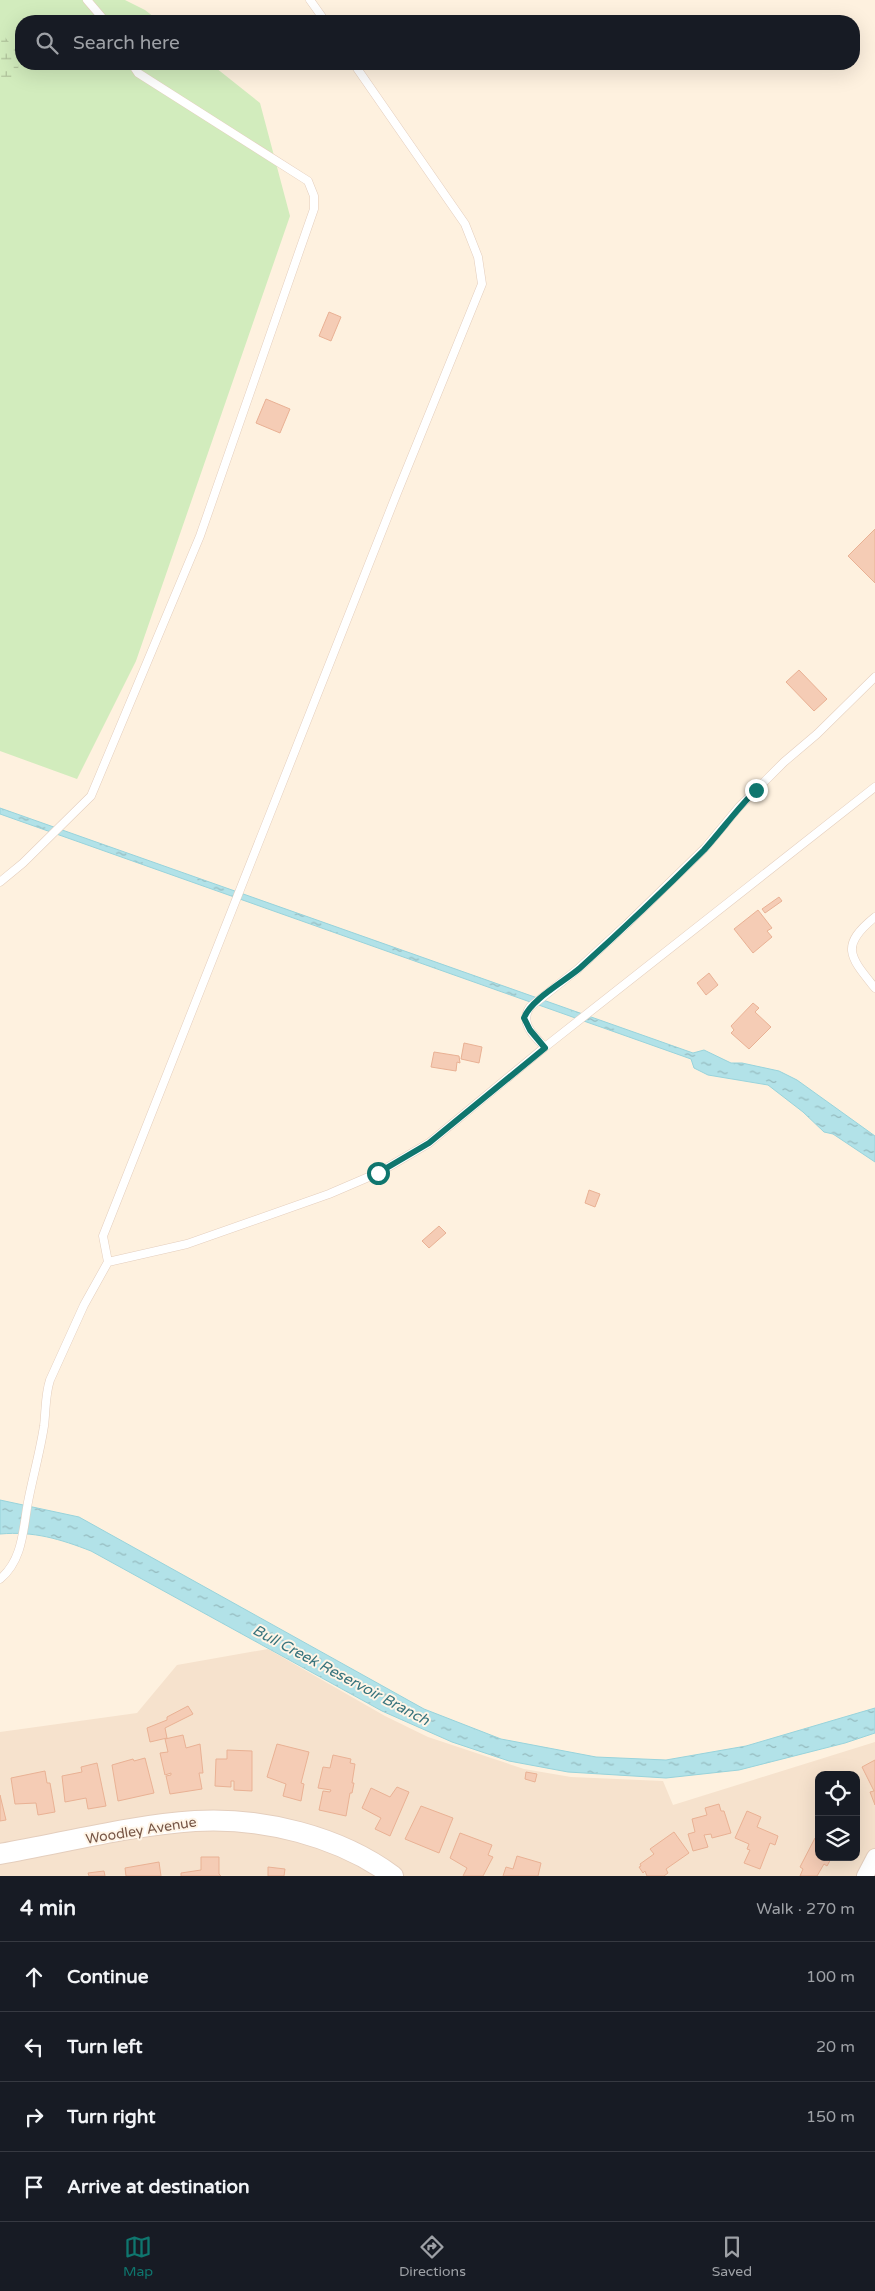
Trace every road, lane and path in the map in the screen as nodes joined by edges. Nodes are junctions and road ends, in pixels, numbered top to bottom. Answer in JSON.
{"nodes":[{"id":1,"x":87,"y":0,"type":"edge"},
{"id":2,"x":310,"y":0,"type":"edge"},
{"id":3,"x":100,"y":15,"type":"edge"},
{"id":4,"x":321,"y":15,"type":"edge"},
{"id":5,"x":136,"y":70,"type":"edge"},
{"id":6,"x":358,"y":70,"type":"edge"},
{"id":7,"x":875,"y":677,"type":"edge"},
{"id":8,"x":875,"y":787,"type":"edge"},
{"id":9,"x":0,"y":882,"type":"edge"},
{"id":10,"x":875,"y":917,"type":"edge"},
{"id":11,"x":875,"y":988,"type":"edge"},
{"id":12,"x":545,"y":1048,"type":"junction"},
{"id":13,"x":108,"y":1262,"type":"junction"},
{"id":14,"x":0,"y":1579,"type":"edge"},
{"id":15,"x":0,"y":1854,"type":"edge"},
{"id":16,"x":875,"y":1857,"type":"edge"},
{"id":17,"x":393,"y":1876,"type":"edge"},
{"id":18,"x":865,"y":1876,"type":"edge"}],
"edges":[{"from":1,"to":3,"type":"lane"},
{"from":2,"to":4,"type":"lane"},
{"from":5,"to":9,"type":"lane"},
{"from":6,"to":13,"type":"lane"},
{"from":7,"to":12,"type":"lane"},
{"from":8,"to":12,"type":"lane"},
{"from":10,"to":11,"type":"lane"},
{"from":12,"to":13,"type":"lane"},
{"from":13,"to":14,"type":"lane"},
{"from":15,"to":17,"type":"street","name":"Woodley Avenue"},
{"from":16,"to":18,"type":"street"}]}
